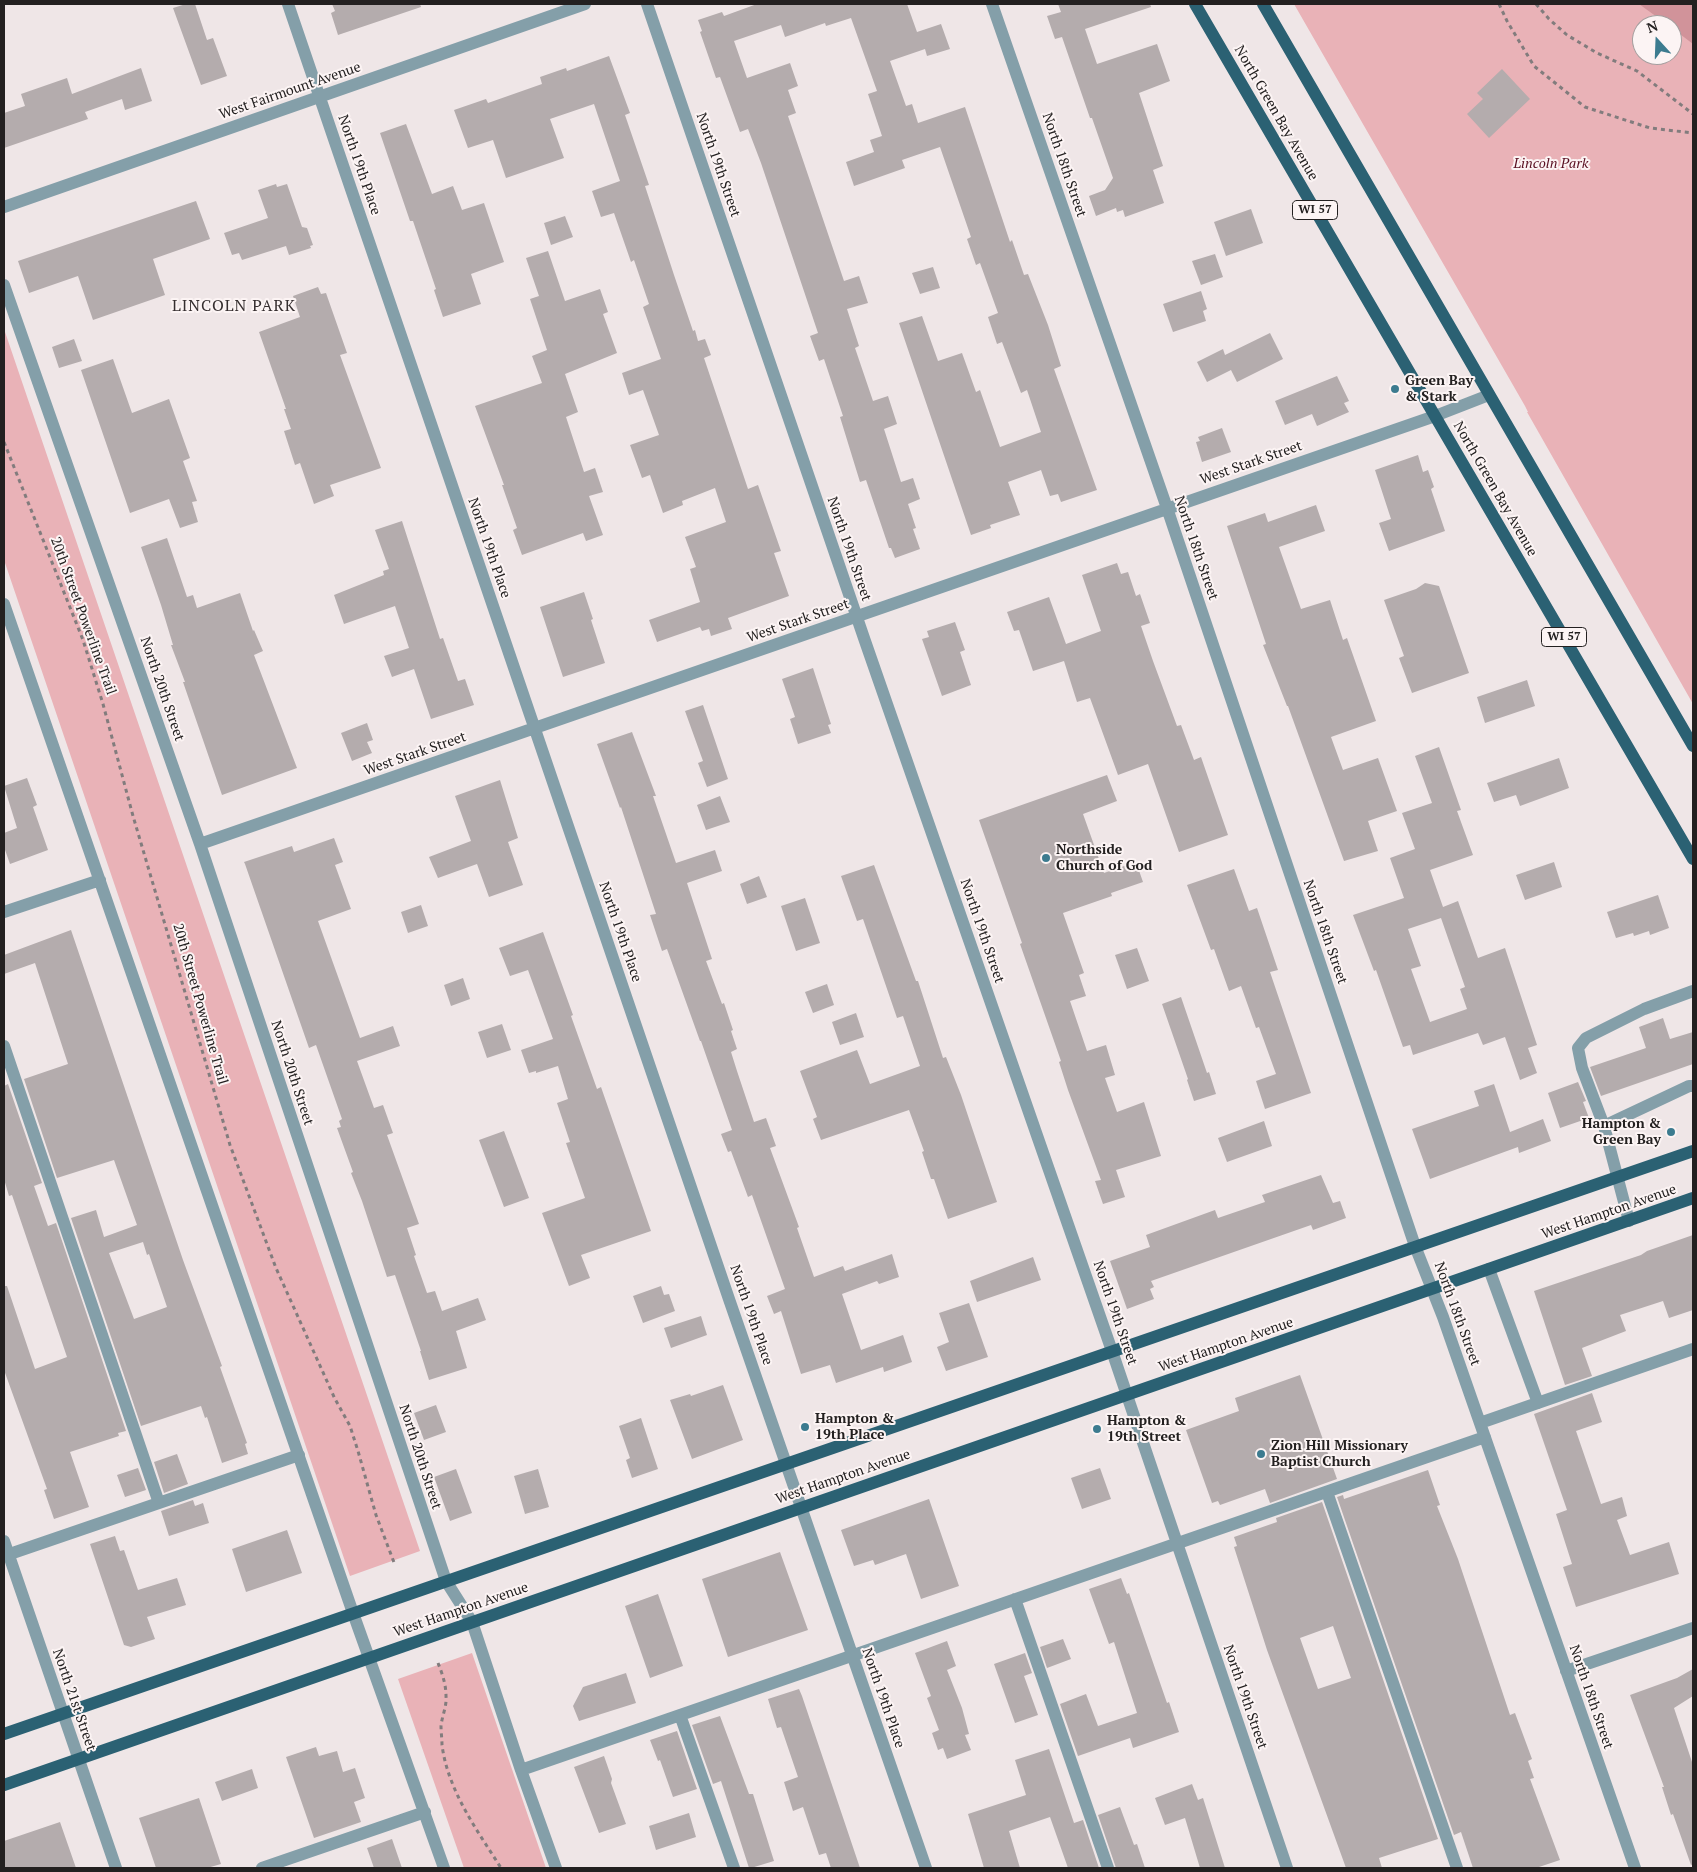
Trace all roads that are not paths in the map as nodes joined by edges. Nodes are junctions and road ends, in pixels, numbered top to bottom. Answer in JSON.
{"nodes":[{"id":1,"x":288,"y":4,"type":"edge"},
{"id":2,"x":586,"y":4,"type":"edge"},
{"id":3,"x":648,"y":4,"type":"edge"},
{"id":4,"x":992,"y":4,"type":"edge"},
{"id":5,"x":1195,"y":4,"type":"edge"},
{"id":6,"x":1263,"y":4,"type":"edge"},
{"id":7,"x":320,"y":97,"type":"junction"},
{"id":8,"x":4,"y":207,"type":"edge"},
{"id":9,"x":4,"y":285,"type":"edge"},
{"id":10,"x":1490,"y":394,"type":"junction"},
{"id":11,"x":1435,"y":416,"type":"junction"},
{"id":12,"x":1167,"y":508,"type":"junction"},
{"id":13,"x":4,"y":604,"type":"edge"},
{"id":14,"x":856,"y":617,"type":"junction"},
{"id":15,"x":534,"y":728,"type":"junction"},
{"id":16,"x":1693,"y":746,"type":"edge"},
{"id":17,"x":200,"y":844,"type":"junction"},
{"id":18,"x":1693,"y":859,"type":"edge"},
{"id":19,"x":100,"y":880,"type":"junction"},
{"id":20,"x":4,"y":912,"type":"edge"},
{"id":21,"x":1693,"y":991,"type":"edge"},
{"id":22,"x":4,"y":1046,"type":"edge"},
{"id":23,"x":1693,"y":1086,"type":"edge"},
{"id":24,"x":1604,"y":1126,"type":"junction"},
{"id":25,"x":1693,"y":1151,"type":"edge"},
{"id":26,"x":1619,"y":1176,"type":"junction"},
{"id":27,"x":1693,"y":1198,"type":"edge"},
{"id":28,"x":1629,"y":1221,"type":"junction"},
{"id":29,"x":1415,"y":1246,"type":"junction"},
{"id":30,"x":1489,"y":1269,"type":"junction"},
{"id":31,"x":1433,"y":1289,"type":"junction"},
{"id":32,"x":1693,"y":1349,"type":"edge"},
{"id":33,"x":1112,"y":1351,"type":"junction"},
{"id":34,"x":1127,"y":1395,"type":"junction"},
{"id":35,"x":1538,"y":1403,"type":"junction"},
{"id":36,"x":1480,"y":1423,"type":"junction"},
{"id":37,"x":1484,"y":1437,"type":"junction"},
{"id":38,"x":299,"y":1455,"type":"junction"},
{"id":39,"x":786,"y":1463,"type":"junction"},
{"id":40,"x":1327,"y":1492,"type":"junction"},
{"id":41,"x":159,"y":1503,"type":"junction"},
{"id":42,"x":802,"y":1508,"type":"junction"},
{"id":43,"x":4,"y":1541,"type":"edge"},
{"id":44,"x":1178,"y":1544,"type":"junction"},
{"id":45,"x":6,"y":1555,"type":"edge"},
{"id":46,"x":446,"y":1581,"type":"junction"},
{"id":47,"x":1015,"y":1600,"type":"junction"},
{"id":48,"x":354,"y":1613,"type":"junction"},
{"id":49,"x":472,"y":1622,"type":"junction"},
{"id":50,"x":1693,"y":1628,"type":"edge"},
{"id":51,"x":852,"y":1655,"type":"junction"},
{"id":52,"x":370,"y":1658,"type":"junction"},
{"id":53,"x":1566,"y":1672,"type":"junction"},
{"id":54,"x":63,"y":1714,"type":"junction"},
{"id":55,"x":680,"y":1715,"type":"junction"},
{"id":56,"x":4,"y":1734,"type":"edge"},
{"id":57,"x":78,"y":1759,"type":"junction"},
{"id":58,"x":521,"y":1770,"type":"junction"},
{"id":59,"x":4,"y":1785,"type":"edge"},
{"id":60,"x":425,"y":1812,"type":"junction"},
{"id":61,"x":294,"y":1863,"type":"edge"},
{"id":62,"x":116,"y":1868,"type":"edge"},
{"id":63,"x":262,"y":1868,"type":"edge"},
{"id":64,"x":444,"y":1868,"type":"edge"},
{"id":65,"x":556,"y":1868,"type":"edge"},
{"id":66,"x":734,"y":1868,"type":"edge"},
{"id":67,"x":926,"y":1868,"type":"edge"},
{"id":68,"x":1108,"y":1868,"type":"edge"},
{"id":69,"x":1287,"y":1868,"type":"edge"},
{"id":70,"x":1458,"y":1868,"type":"edge"},
{"id":71,"x":1635,"y":1868,"type":"edge"}],
"edges":[{"from":1,"to":7,"type":"street","name":"North 19th Place"},
{"from":2,"to":7,"type":"street","name":"West Fairmount Avenue"},
{"from":3,"to":14,"type":"street","name":"North 19th Street"},
{"from":4,"to":12,"type":"street","name":"North 18th Street"},
{"from":5,"to":11,"type":"main road","name":"North Green Bay Avenue","number":"WI 57"},
{"from":6,"to":10,"type":"main road"},
{"from":7,"to":8,"type":"street","name":"West Fairmount Avenue"},
{"from":7,"to":15,"type":"street","name":"North 19th Place"},
{"from":9,"to":17,"type":"street","name":"North 20th Street"},
{"from":10,"to":11,"type":"street","name":"West Stark Street"},
{"from":10,"to":16,"type":"main road"},
{"from":11,"to":12,"type":"street","name":"West Stark Street"},
{"from":11,"to":18,"type":"main road","name":"North Green Bay Avenue","number":"WI 57"},
{"from":12,"to":14,"type":"street","name":"West Stark Street"},
{"from":12,"to":29,"type":"street","name":"North 18th Street"},
{"from":13,"to":19,"type":"street"},
{"from":14,"to":15,"type":"street","name":"West Stark Street"},
{"from":14,"to":33,"type":"street","name":"North 19th Street"},
{"from":15,"to":17,"type":"street","name":"West Stark Street"},
{"from":15,"to":39,"type":"street","name":"North 19th Place"},
{"from":17,"to":46,"type":"street","name":"North 20th Street"},
{"from":19,"to":20,"type":"street"},
{"from":19,"to":38,"type":"street"},
{"from":21,"to":24,"type":"street"},
{"from":22,"to":41,"type":"street"},
{"from":23,"to":24,"type":"street"},
{"from":24,"to":26,"type":"street"},
{"from":25,"to":26,"type":"main road"},
{"from":26,"to":28,"type":"street"},
{"from":26,"to":29,"type":"main road"},
{"from":27,"to":28,"type":"main road","name":"West Hampton Avenue"},
{"from":28,"to":30,"type":"main road","name":"West Hampton Avenue"},
{"from":29,"to":31,"type":"street","name":"North 18th Street"},
{"from":29,"to":33,"type":"main road"},
{"from":30,"to":31,"type":"main road","name":"West Hampton Avenue"},
{"from":30,"to":35,"type":"street"},
{"from":31,"to":34,"type":"main road","name":"West Hampton Avenue"},
{"from":31,"to":36,"type":"street","name":"North 18th Street"},
{"from":32,"to":35,"type":"street"},
{"from":33,"to":34,"type":"street","name":"North 19th Street"},
{"from":33,"to":39,"type":"main road"},
{"from":34,"to":42,"type":"main road","name":"West Hampton Avenue"},
{"from":34,"to":44,"type":"street","name":"North 19th Street"},
{"from":35,"to":36,"type":"street"},
{"from":36,"to":37,"type":"street","name":"North 18th Street"},
{"from":37,"to":40,"type":"street"},
{"from":37,"to":53,"type":"street","name":"North 18th Street"},
{"from":38,"to":41,"type":"street"},
{"from":38,"to":48,"type":"street"},
{"from":39,"to":42,"type":"street","name":"North 19th Place"},
{"from":39,"to":46,"type":"main road"},
{"from":40,"to":44,"type":"street"},
{"from":40,"to":70,"type":"street"},
{"from":41,"to":45,"type":"street"},
{"from":42,"to":49,"type":"main road","name":"West Hampton Avenue"},
{"from":42,"to":51,"type":"street","name":"North 19th Place"},
{"from":43,"to":45,"type":"street","name":"North 21st Street"},
{"from":44,"to":47,"type":"street"},
{"from":44,"to":69,"type":"street","name":"North 19th Street"},
{"from":45,"to":54,"type":"street","name":"North 21st Street"},
{"from":46,"to":48,"type":"main road"},
{"from":46,"to":49,"type":"street","name":"North 20th Street"},
{"from":47,"to":51,"type":"street"},
{"from":47,"to":68,"type":"street"},
{"from":48,"to":52,"type":"street"},
{"from":48,"to":54,"type":"main road"},
{"from":49,"to":52,"type":"main road","name":"West Hampton Avenue"},
{"from":49,"to":58,"type":"street","name":"North 20th Street"},
{"from":50,"to":53,"type":"street"},
{"from":51,"to":55,"type":"street"},
{"from":51,"to":67,"type":"street","name":"North 19th Place"},
{"from":52,"to":57,"type":"main road","name":"West Hampton Avenue"},
{"from":52,"to":60,"type":"street"},
{"from":53,"to":71,"type":"street","name":"North 18th Street"},
{"from":54,"to":56,"type":"main road"},
{"from":54,"to":57,"type":"street","name":"North 21st Street"},
{"from":55,"to":58,"type":"street"},
{"from":55,"to":66,"type":"street"},
{"from":57,"to":59,"type":"main road","name":"West Hampton Avenue"},
{"from":57,"to":62,"type":"street","name":"North 21st Street"},
{"from":58,"to":65,"type":"street","name":"North 20th Street"},
{"from":60,"to":61,"type":"street"},
{"from":60,"to":64,"type":"street"},
{"from":61,"to":63,"type":"street"}]}
